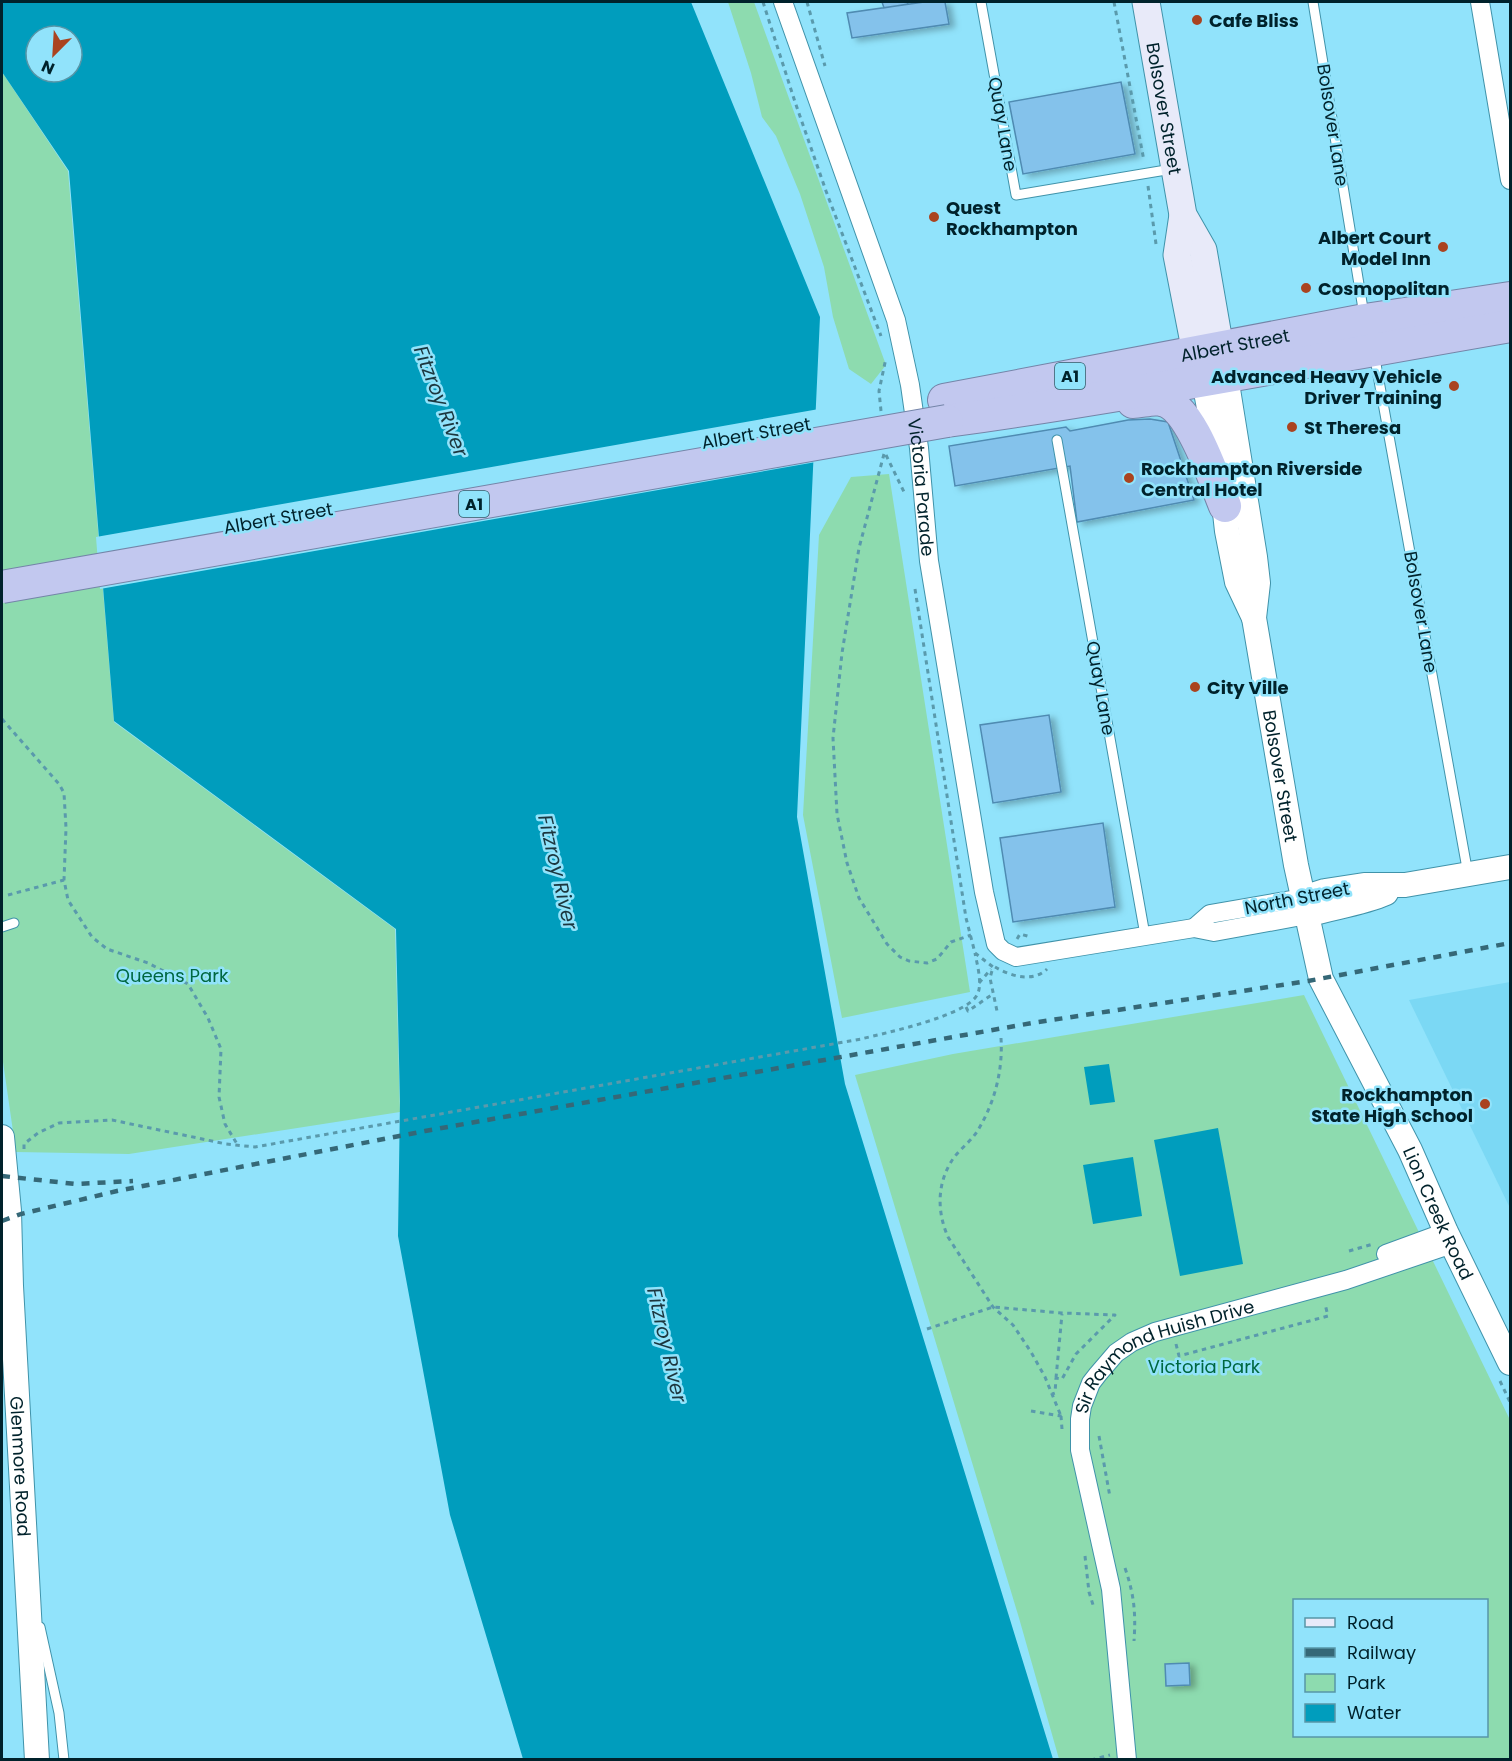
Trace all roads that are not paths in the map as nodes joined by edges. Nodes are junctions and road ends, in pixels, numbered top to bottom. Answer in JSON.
{"nodes":[{"id":1,"x":783,"y":2,"type":"edge"},
{"id":2,"x":981,"y":2,"type":"edge"},
{"id":3,"x":1146,"y":2,"type":"edge"},
{"id":4,"x":1313,"y":2,"type":"edge"},
{"id":5,"x":1480,"y":2,"type":"edge"},
{"id":6,"x":1175,"y":168,"type":"junction"},
{"id":7,"x":1510,"y":180,"type":"edge"},
{"id":8,"x":1510,"y":298,"type":"edge"},
{"id":9,"x":1510,"y":326,"type":"edge"},
{"id":10,"x":1369,"y":335,"type":"junction"},
{"id":11,"x":1212,"y":365,"type":"junction"},
{"id":12,"x":1054,"y":406,"type":"junction"},
{"id":13,"x":945,"y":411,"type":"junction"},
{"id":14,"x":1057,"y":440,"type":"dead end"},
{"id":15,"x":1225,"y":506,"type":"junction"},
{"id":16,"x":2,"y":567,"type":"edge"},
{"id":17,"x":2,"y":587,"type":"edge"},
{"id":18,"x":1254,"y":618,"type":"junction"},
{"id":19,"x":1510,"y":867,"type":"edge"},
{"id":20,"x":1468,"y":874,"type":"junction"},
{"id":21,"x":1305,"y":906,"type":"junction"},
{"id":22,"x":14,"y":922,"type":"dead end"},
{"id":23,"x":2,"y":927,"type":"edge"},
{"id":24,"x":1145,"y":935,"type":"junction"},
{"id":25,"x":1036,"y":954,"type":"joint"},
{"id":26,"x":2,"y":1137,"type":"edge"},
{"id":27,"x":5,"y":1211,"type":"edge"},
{"id":28,"x":1449,"y":1238,"type":"junction"},
{"id":29,"x":6,"y":1288,"type":"edge"},
{"id":30,"x":8,"y":1345,"type":"edge"},
{"id":31,"x":1510,"y":1362,"type":"edge"},
{"id":32,"x":28,"y":1578,"type":"junction"},
{"id":33,"x":37,"y":1760,"type":"edge"},
{"id":34,"x":64,"y":1760,"type":"edge"},
{"id":35,"x":1127,"y":1760,"type":"edge"}],
"edges":[{"from":1,"to":25,"type":"street","name":"Victoria Parade"},
{"from":2,"to":6,"type":"lane","name":"Quay Lane"},
{"from":3,"to":6,"type":"main road","name":"Bolsover Street"},
{"from":4,"to":10,"type":"lane","name":"Bolsover Lane"},
{"from":5,"to":7,"type":"street"},
{"from":6,"to":11,"type":"main road","name":"Bolsover Street"},
{"from":8,"to":10,"type":"highway","name":"Albert Street","number":"A1"},
{"from":9,"to":10,"type":"highway","name":"Albert Street","number":"A1"},
{"from":10,"to":11,"type":"highway","name":"Albert Street","number":"A1"},
{"from":10,"to":20,"type":"lane","name":"Bolsover Lane"},
{"from":11,"to":12,"type":"highway","name":"Albert Street","number":"A1"},
{"from":11,"to":13,"type":"highway","name":"Albert Street","number":"A1"},
{"from":11,"to":15,"type":"street","name":"Bolsover Street"},
{"from":11,"to":18,"type":"street","name":"Bolsover Street"},
{"from":12,"to":13,"type":"highway","name":"Albert Street","number":"A1"},
{"from":12,"to":15,"type":"highway"},
{"from":13,"to":16,"type":"highway","name":"Albert Street","number":"A1"},
{"from":13,"to":17,"type":"highway","name":"Albert Street","number":"A1","bridge":true},
{"from":14,"to":24,"type":"lane","name":"Quay Lane"},
{"from":15,"to":18,"type":"street","name":"Bolsover Street"},
{"from":18,"to":21,"type":"street","name":"Bolsover Street"},
{"from":19,"to":20,"type":"street","name":"North Street"},
{"from":20,"to":21,"type":"street","name":"North Street"},
{"from":21,"to":24,"type":"street","name":"North Street"},
{"from":21,"to":28,"type":"street","name":"Lion Creek Road"},
{"from":22,"to":23,"type":"lane"},
{"from":24,"to":25,"type":"street","name":"North Street"},
{"from":26,"to":27,"type":"street","name":"Glenmore Road"},
{"from":27,"to":29,"type":"street","name":"Glenmore Road"},
{"from":28,"to":31,"type":"street","name":"Lion Creek Road"},
{"from":28,"to":35,"type":"street","name":"Sir Raymond Huish Drive"},
{"from":29,"to":30,"type":"street","name":"Glenmore Road"},
{"from":30,"to":32,"type":"street","name":"Glenmore Road"},
{"from":32,"to":33,"type":"street","name":"Glenmore Road"},
{"from":32,"to":34,"type":"lane"}]}
